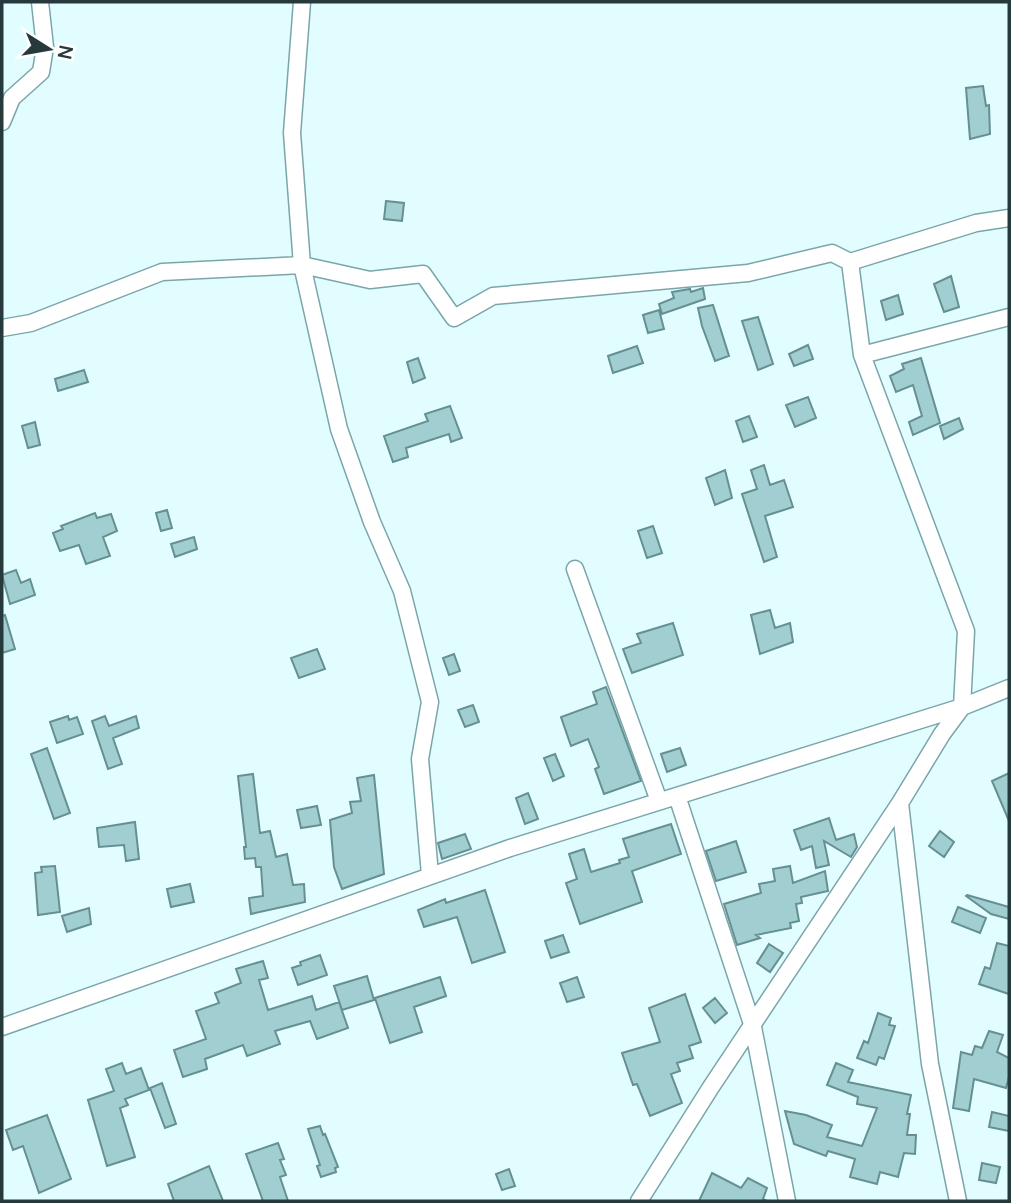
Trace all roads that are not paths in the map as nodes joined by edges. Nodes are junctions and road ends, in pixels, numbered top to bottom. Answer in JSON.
{"nodes":[{"id":1,"x":40,"y":2,"type":"edge"},
{"id":2,"x":302,"y":2,"type":"edge"},
{"id":3,"x":2,"y":122,"type":"edge"},
{"id":4,"x":1009,"y":218,"type":"edge"},
{"id":5,"x":850,"y":262,"type":"junction"},
{"id":6,"x":302,"y":265,"type":"junction"},
{"id":7,"x":1009,"y":317,"type":"edge"},
{"id":8,"x":2,"y":328,"type":"edge"},
{"id":9,"x":862,"y":355,"type":"junction"},
{"id":10,"x":575,"y":569,"type":"dead end"},
{"id":11,"x":1009,"y":688,"type":"edge"},
{"id":12,"x":962,"y":707,"type":"junction"},
{"id":13,"x":677,"y":796,"type":"junction"},
{"id":14,"x":659,"y":801,"type":"junction"},
{"id":15,"x":900,"y":803,"type":"junction"},
{"id":16,"x":430,"y":875,"type":"junction"},
{"id":17,"x":2,"y":1027,"type":"edge"},
{"id":18,"x":753,"y":1027,"type":"junction"},
{"id":19,"x":639,"y":1201,"type":"edge"},
{"id":20,"x":787,"y":1201,"type":"edge"},
{"id":21,"x":958,"y":1201,"type":"edge"}],
"edges":[{"from":1,"to":3,"type":"street"},
{"from":2,"to":6,"type":"street"},
{"from":4,"to":5,"type":"street"},
{"from":5,"to":6,"type":"street"},
{"from":5,"to":9,"type":"street"},
{"from":6,"to":8,"type":"street"},
{"from":6,"to":16,"type":"street"},
{"from":7,"to":9,"type":"street"},
{"from":9,"to":12,"type":"street"},
{"from":10,"to":14,"type":"street"},
{"from":11,"to":12,"type":"street"},
{"from":12,"to":13,"type":"street"},
{"from":12,"to":15,"type":"street"},
{"from":13,"to":14,"type":"street"},
{"from":13,"to":18,"type":"street"},
{"from":14,"to":16,"type":"street"},
{"from":15,"to":18,"type":"street"},
{"from":15,"to":21,"type":"street"},
{"from":16,"to":17,"type":"street"},
{"from":18,"to":19,"type":"street"},
{"from":18,"to":20,"type":"street"}]}
